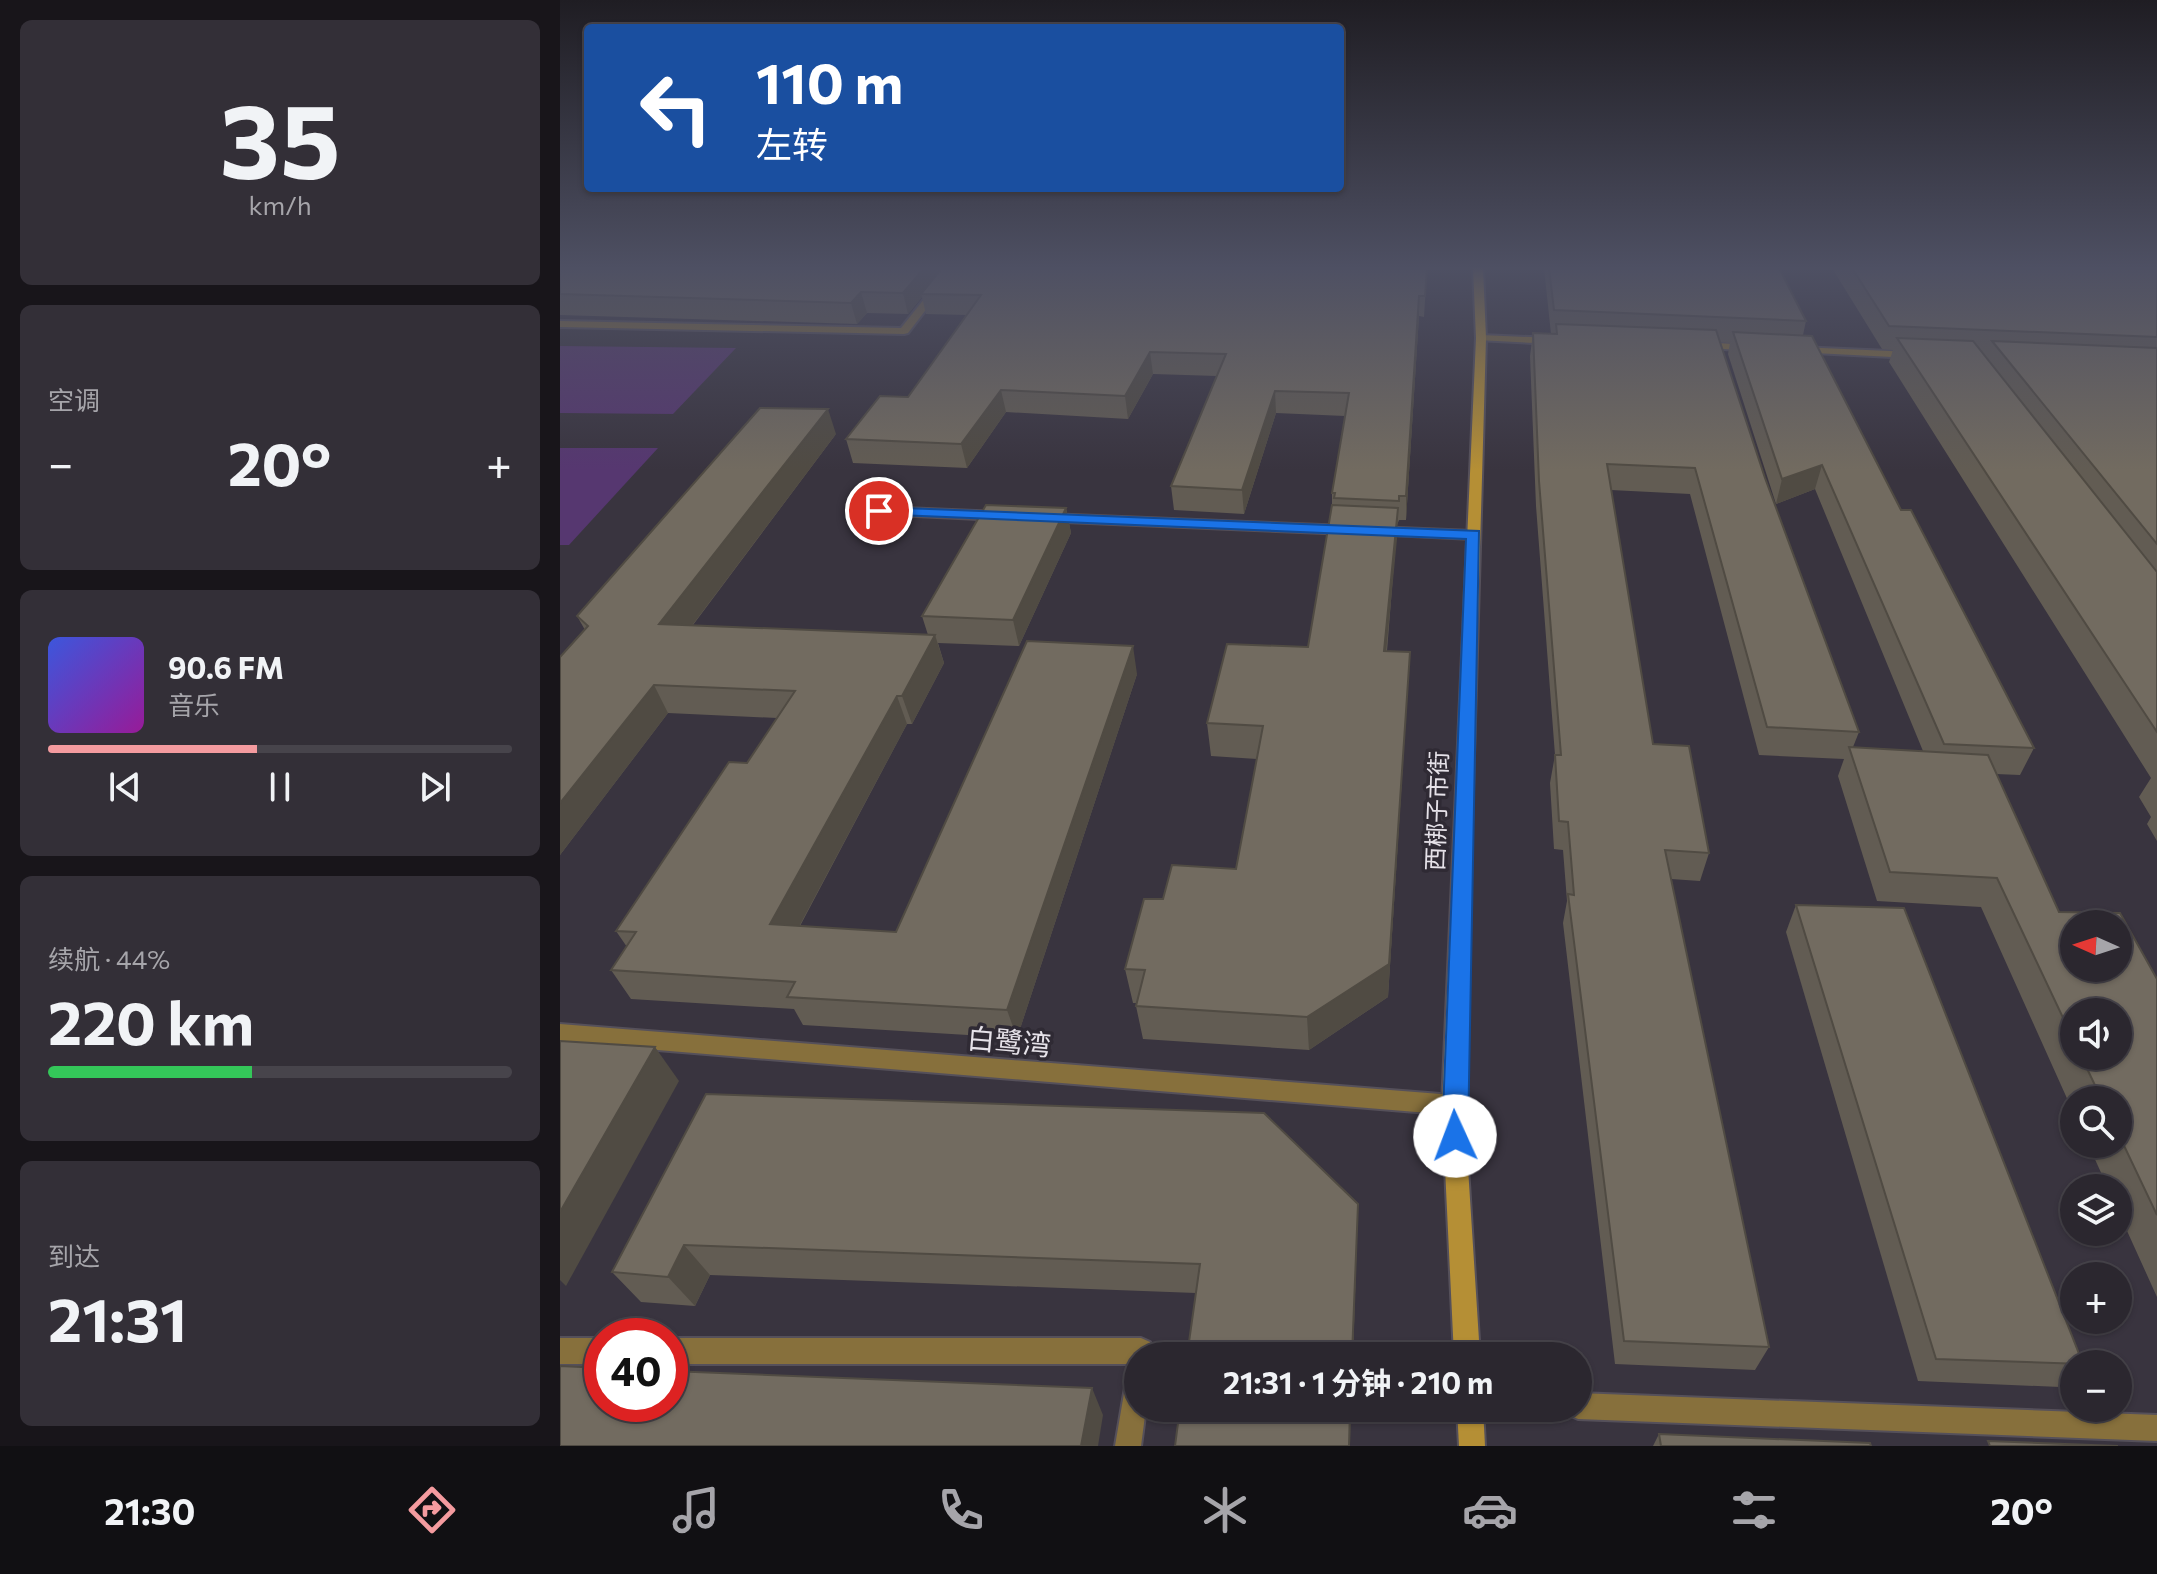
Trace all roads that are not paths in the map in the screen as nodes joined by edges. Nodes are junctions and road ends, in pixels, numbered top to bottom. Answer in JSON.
{"nodes":[{"id":1,"x":1481,"y":338,"type":"joint"},
{"id":2,"x":1559,"y":341,"type":"edge"},
{"id":3,"x":1685,"y":345,"type":"edge"},
{"id":4,"x":1717,"y":346,"type":"junction"},
{"id":5,"x":1764,"y":348,"type":"edge"},
{"id":6,"x":1780,"y":349,"type":"edge"},
{"id":7,"x":1921,"y":356,"type":"edge"},
{"id":8,"x":1722,"y":360,"type":"edge"},
{"id":9,"x":879,"y":511,"type":"dead end"},
{"id":10,"x":1020,"y":517,"type":"edge"},
{"id":11,"x":1036,"y":517,"type":"edge"},
{"id":12,"x":1473,"y":535,"type":"junction"},
{"id":13,"x":560,"y":1033,"type":"edge"},
{"id":14,"x":1453,"y":1105,"type":"junction"},
{"id":15,"x":1466,"y":1342,"type":"edge"},
{"id":16,"x":560,"y":1351,"type":"edge"},
{"id":17,"x":584,"y":1351,"type":"edge"},
{"id":18,"x":688,"y":1351,"type":"edge"},
{"id":19,"x":1124,"y":1351,"type":"edge"},
{"id":20,"x":1592,"y":1407,"type":"edge"},
{"id":21,"x":1131,"y":1422,"type":"edge"},
{"id":22,"x":1471,"y":1422,"type":"edge"},
{"id":23,"x":2157,"y":1428,"type":"edge"},
{"id":24,"x":1128,"y":1446,"type":"edge"},
{"id":25,"x":1472,"y":1446,"type":"edge"}],
"edges":[{"from":1,"to":2,"type":"street"},
{"from":1,"to":12,"type":"street","name":"西梆子市街"},
{"from":3,"to":4,"type":"street"},
{"from":4,"to":5,"type":"street"},
{"from":4,"to":8,"type":"street"},
{"from":6,"to":7,"type":"street"},
{"from":9,"to":10,"type":"street"},
{"from":11,"to":12,"type":"street"},
{"from":12,"to":14,"type":"street","name":"西梆子市街"},
{"from":13,"to":14,"type":"street","name":"白鹭湾"},
{"from":14,"to":15,"type":"street","name":"西梆子市街"},
{"from":16,"to":17,"type":"street"},
{"from":18,"to":19,"type":"street"},
{"from":20,"to":23,"type":"street"},
{"from":21,"to":24,"type":"street"},
{"from":22,"to":25,"type":"street"}]}
